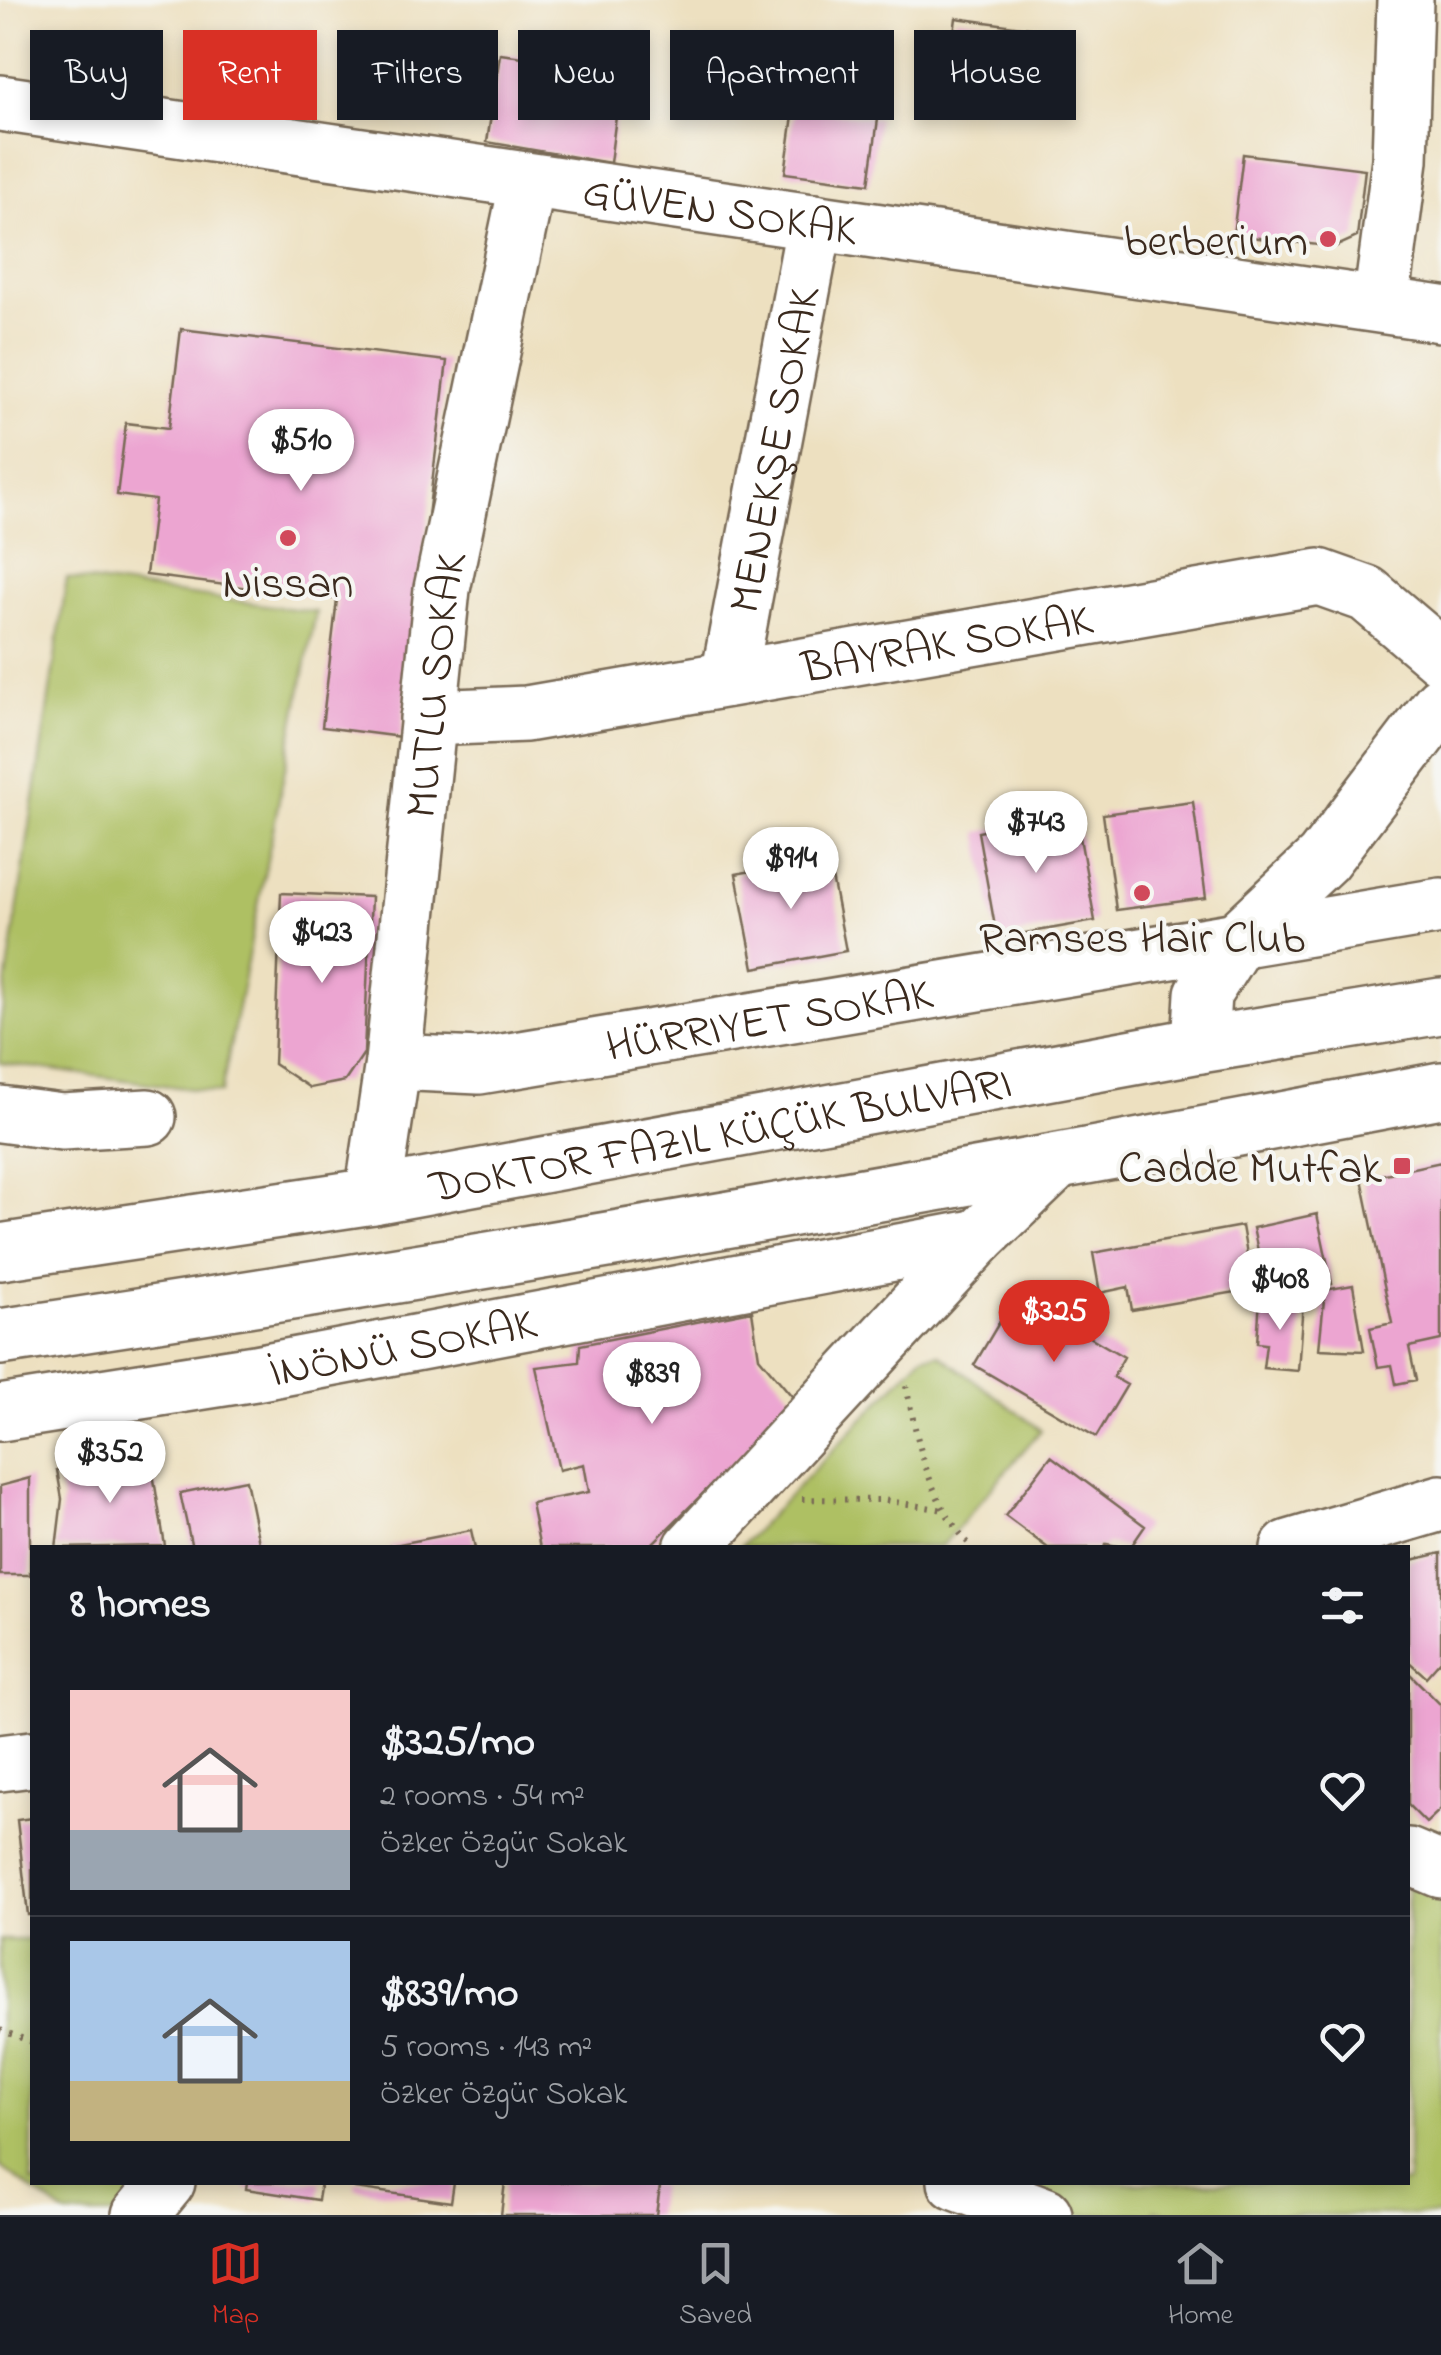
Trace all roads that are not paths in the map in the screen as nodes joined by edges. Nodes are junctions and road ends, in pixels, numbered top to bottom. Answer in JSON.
{"nodes":[{"id":1,"x":1405,"y":0,"type":"edge"},
{"id":2,"x":0,"y":103,"type":"edge"},
{"id":3,"x":528,"y":181,"type":"junction"},
{"id":4,"x":815,"y":222,"type":"junction"},
{"id":5,"x":1380,"y":304,"type":"junction"},
{"id":6,"x":1441,"y":314,"type":"edge"},
{"id":7,"x":1441,"y":658,"type":"edge"},
{"id":8,"x":729,"y":677,"type":"junction"},
{"id":9,"x":1441,"y":704,"type":"edge"},
{"id":10,"x":428,"y":718,"type":"junction"},
{"id":11,"x":1441,"y":906,"type":"edge"},
{"id":12,"x":1238,"y":939,"type":"junction"},
{"id":13,"x":1441,"y":1006,"type":"edge"},
{"id":14,"x":1200,"y":1044,"type":"junction"},
{"id":15,"x":393,"y":1062,"type":"junction"},
{"id":16,"x":1441,"y":1090,"type":"edge"},
{"id":17,"x":0,"y":1114,"type":"edge"},
{"id":18,"x":148,"y":1117,"type":"dead end"},
{"id":19,"x":1057,"y":1162,"type":"junction"},
{"id":20,"x":373,"y":1196,"type":"junction"},
{"id":21,"x":979,"y":1237,"type":"junction"},
{"id":22,"x":0,"y":1252,"type":"edge"},
{"id":23,"x":0,"y":1337,"type":"edge"},
{"id":24,"x":0,"y":1413,"type":"edge"},
{"id":25,"x":1441,"y":1503,"type":"edge"},
{"id":26,"x":695,"y":1545,"type":"edge"},
{"id":27,"x":1299,"y":1545,"type":"edge"},
{"id":28,"x":30,"y":1759,"type":"edge"},
{"id":29,"x":0,"y":1763,"type":"edge"},
{"id":30,"x":1410,"y":1857,"type":"edge"},
{"id":31,"x":1441,"y":1870,"type":"edge"},
{"id":32,"x":165,"y":2185,"type":"edge"},
{"id":33,"x":964,"y":2185,"type":"edge"},
{"id":34,"x":140,"y":2215,"type":"edge"},
{"id":35,"x":1044,"y":2215,"type":"edge"}],
"edges":[{"from":1,"to":5,"type":"main road"},
{"from":2,"to":3,"type":"main road","name":"GÜVEN SOKAK"},
{"from":3,"to":4,"type":"main road","name":"GÜVEN SOKAK"},
{"from":3,"to":10,"type":"main road","name":"MUTLU SOKAK"},
{"from":4,"to":5,"type":"main road","name":"GÜVEN SOKAK"},
{"from":4,"to":8,"type":"main road","name":"MENEKŞE SOKAK"},
{"from":5,"to":6,"type":"main road","name":"GÜVEN SOKAK"},
{"from":7,"to":8,"type":"main road","name":"BAYRAK SOKAK"},
{"from":8,"to":10,"type":"main road","name":"BAYRAK SOKAK"},
{"from":9,"to":12,"type":"main road"},
{"from":10,"to":15,"type":"main road","name":"MUTLU SOKAK"},
{"from":11,"to":12,"type":"main road","name":"HÜRRIYET SOKAK"},
{"from":12,"to":14,"type":"main road"},
{"from":12,"to":15,"type":"main road","name":"HÜRRIYET SOKAK"},
{"from":13,"to":14,"type":"main road"},
{"from":14,"to":20,"type":"main road"},
{"from":15,"to":20,"type":"main road","name":"MUTLU SOKAK"},
{"from":16,"to":19,"type":"main road"},
{"from":17,"to":18,"type":"main road"},
{"from":19,"to":21,"type":"main road"},
{"from":19,"to":23,"type":"main road"},
{"from":20,"to":22,"type":"main road"},
{"from":21,"to":24,"type":"main road","name":"İNÖNÜ SOKAK"},
{"from":21,"to":26,"type":"main road"},
{"from":25,"to":27,"type":"main road"},
{"from":28,"to":29,"type":"main road"},
{"from":30,"to":31,"type":"main road"},
{"from":32,"to":34,"type":"main road"},
{"from":33,"to":35,"type":"main road"}]}
